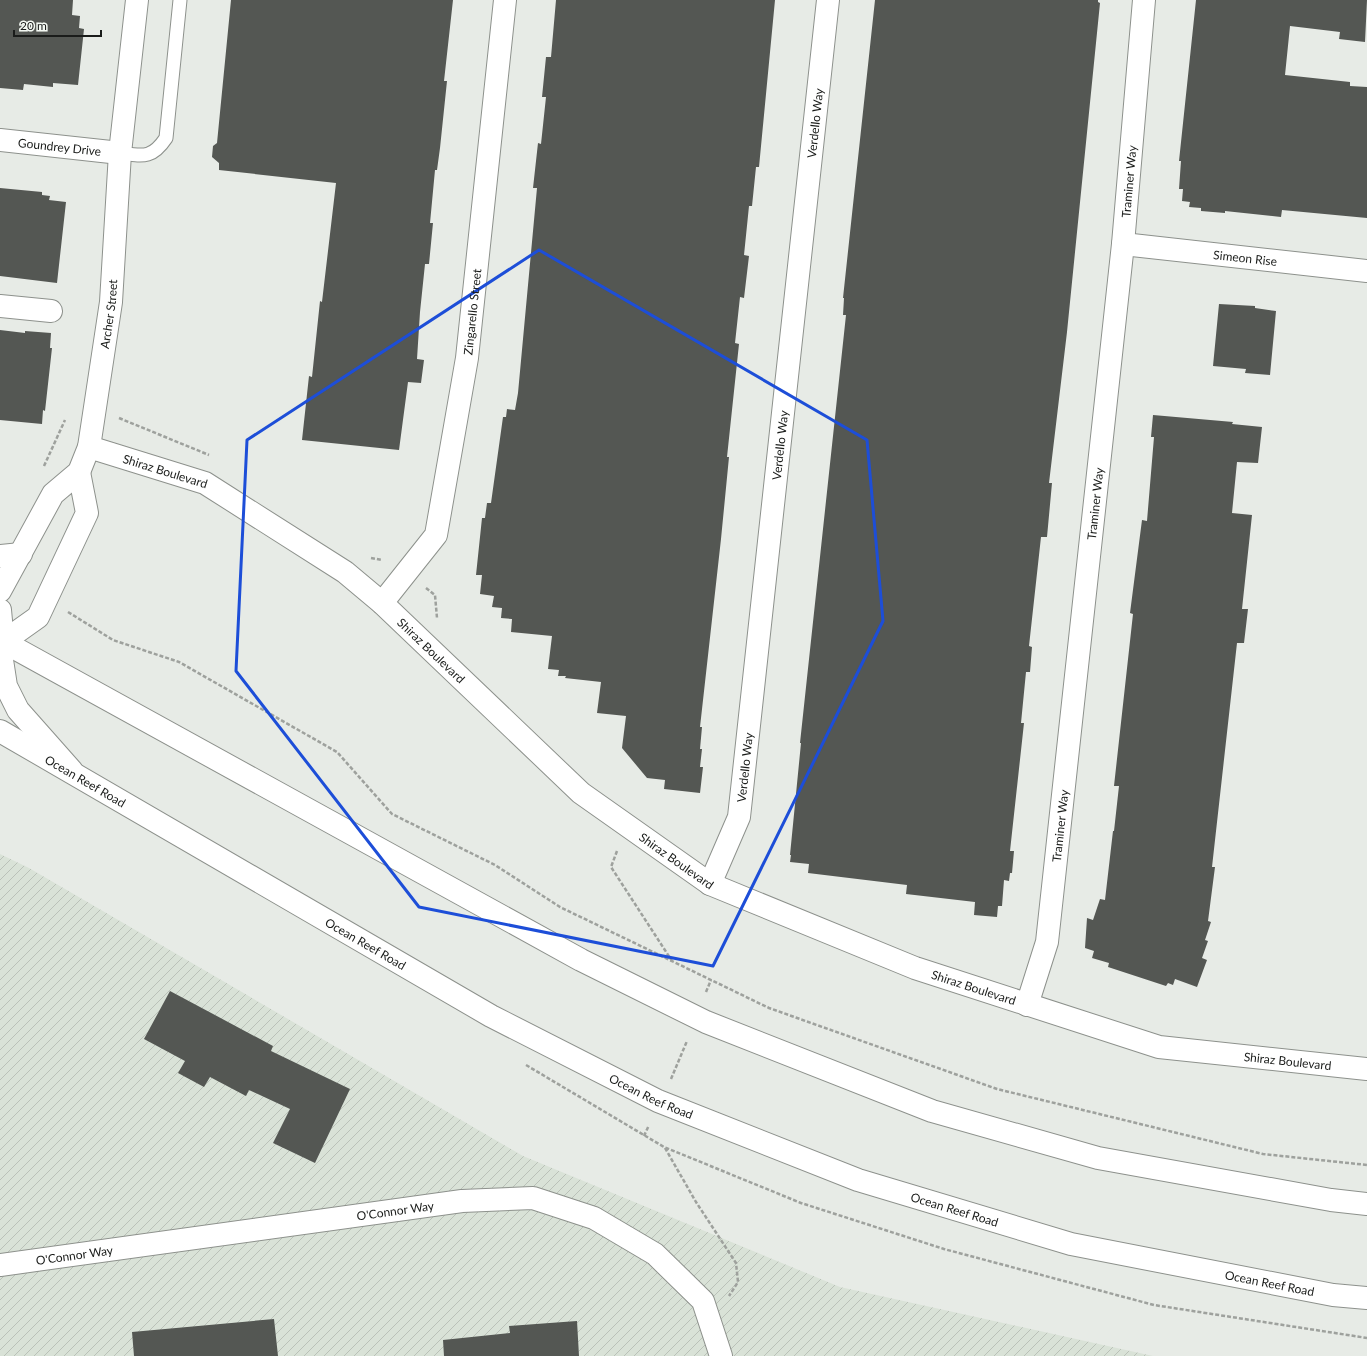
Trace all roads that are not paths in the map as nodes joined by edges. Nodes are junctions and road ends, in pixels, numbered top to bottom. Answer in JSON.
{"nodes":[{"id":1,"x":137,"y":0,"type":"edge"},
{"id":2,"x":180,"y":0,"type":"edge"},
{"id":3,"x":505,"y":0,"type":"edge"},
{"id":4,"x":828,"y":0,"type":"edge"},
{"id":5,"x":1144,"y":0,"type":"edge"},
{"id":6,"x":0,"y":140,"type":"edge"},
{"id":7,"x":120,"y":153,"type":"junction"},
{"id":8,"x":1124,"y":244,"type":"junction"},
{"id":9,"x":1367,"y":271,"type":"edge"},
{"id":10,"x":0,"y":306,"type":"edge"},
{"id":11,"x":51,"y":311,"type":"dead end"},
{"id":12,"x":89,"y":447,"type":"junction"},
{"id":13,"x":79,"y":472,"type":"junction"},
{"id":14,"x":10,"y":555,"type":"edge"},
{"id":15,"x":0,"y":592,"type":"edge"},
{"id":16,"x":382,"y":603,"type":"junction"},
{"id":17,"x":0,"y":610,"type":"edge"},
{"id":18,"x":1,"y":642,"type":"edge"},
{"id":19,"x":0,"y":731,"type":"edge"},
{"id":20,"x":76,"y":775,"type":"junction"},
{"id":21,"x":710,"y":884,"type":"junction"},
{"id":22,"x":1027,"y":1005,"type":"junction"},
{"id":23,"x":1367,"y":1069,"type":"edge"},
{"id":24,"x":1367,"y":1204,"type":"edge"},
{"id":25,"x":0,"y":1265,"type":"edge"},
{"id":26,"x":1367,"y":1298,"type":"edge"},
{"id":27,"x":720,"y":1356,"type":"edge"}],
"edges":[{"from":1,"to":7,"type":"street","name":"Archer Street"},
{"from":2,"to":7,"type":"lane"},
{"from":3,"to":16,"type":"street","name":"Zingarello Street"},
{"from":4,"to":21,"type":"street","name":"Verdello Way"},
{"from":5,"to":8,"type":"street","name":"Traminer Way"},
{"from":6,"to":7,"type":"street","name":"Goundrey Drive"},
{"from":7,"to":12,"type":"street","name":"Archer Street"},
{"from":8,"to":9,"type":"street","name":"Simeon Rise"},
{"from":8,"to":22,"type":"street","name":"Traminer Way"},
{"from":10,"to":11,"type":"street"},
{"from":12,"to":13,"type":"street","name":"Archer Street"},
{"from":12,"to":16,"type":"street","name":"Shiraz Boulevard"},
{"from":13,"to":14,"type":"street","name":"Archer Street"},
{"from":13,"to":18,"type":"street"},
{"from":14,"to":15,"type":"street","name":"Archer Street"},
{"from":16,"to":21,"type":"street","name":"Shiraz Boulevard"},
{"from":17,"to":18,"type":"street"},
{"from":18,"to":20,"type":"street"},
{"from":18,"to":24,"type":"street"},
{"from":19,"to":20,"type":"street","name":"Ocean Reef Road"},
{"from":20,"to":26,"type":"street","name":"Ocean Reef Road"},
{"from":21,"to":22,"type":"street","name":"Shiraz Boulevard"},
{"from":22,"to":23,"type":"street","name":"Shiraz Boulevard"},
{"from":25,"to":27,"type":"street","name":"O'Connor Way"}]}
